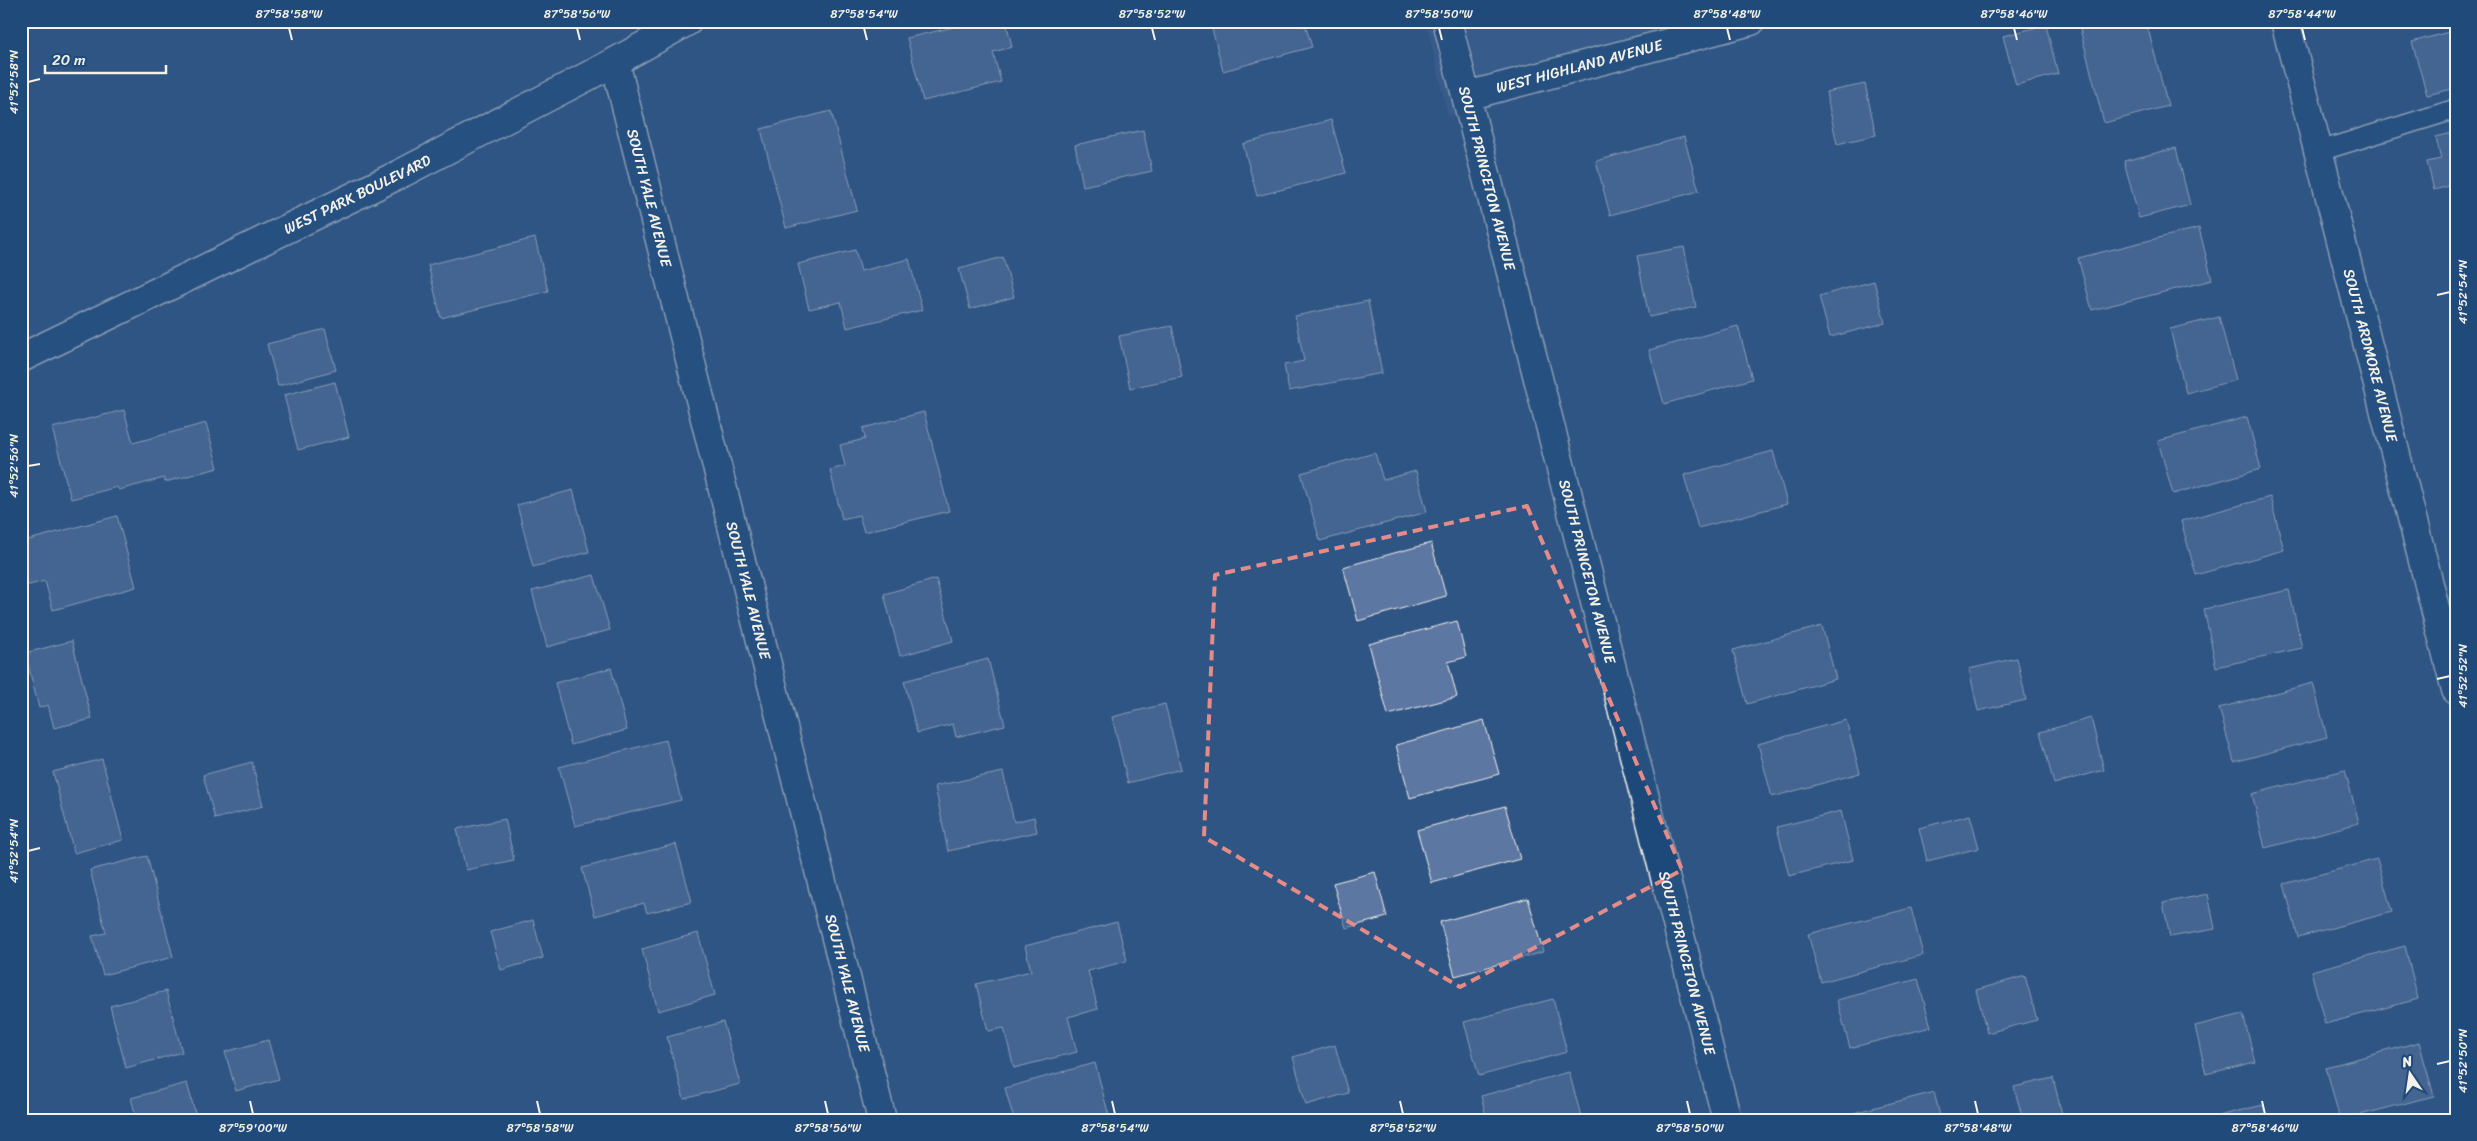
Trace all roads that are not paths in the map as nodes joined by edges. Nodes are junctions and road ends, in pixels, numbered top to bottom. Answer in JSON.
{"nodes":[{"id":1,"x":688,"y":21,"type":"edge"},
{"id":2,"x":1447,"y":21,"type":"edge"},
{"id":3,"x":1751,"y":21,"type":"edge"},
{"id":4,"x":2285,"y":21,"type":"edge"},
{"id":5,"x":614,"y":62,"type":"junction"},
{"id":6,"x":1467,"y":96,"type":"junction"},
{"id":7,"x":2456,"y":109,"type":"edge"},
{"id":8,"x":2320,"y":151,"type":"junction"},
{"id":9,"x":21,"y":358,"type":"edge"},
{"id":10,"x":2456,"y":690,"type":"edge"},
{"id":11,"x":882,"y":1120,"type":"edge"},
{"id":12,"x":1727,"y":1120,"type":"edge"}],
"edges":[{"from":1,"to":5,"type":"street","name":"WEST PARK BOULEVARD"},
{"from":2,"to":6,"type":"street","name":"SOUTH PRINCETON AVENUE"},
{"from":3,"to":6,"type":"street","name":"WEST HIGHLAND AVENUE"},
{"from":4,"to":8,"type":"street","name":"SOUTH ARDMORE AVENUE"},
{"from":5,"to":9,"type":"street","name":"WEST PARK BOULEVARD"},
{"from":5,"to":11,"type":"street","name":"SOUTH YALE AVENUE"},
{"from":6,"to":12,"type":"street","name":"SOUTH PRINCETON AVENUE"},
{"from":7,"to":8,"type":"lane"},
{"from":8,"to":10,"type":"street","name":"SOUTH ARDMORE AVENUE"}]}
